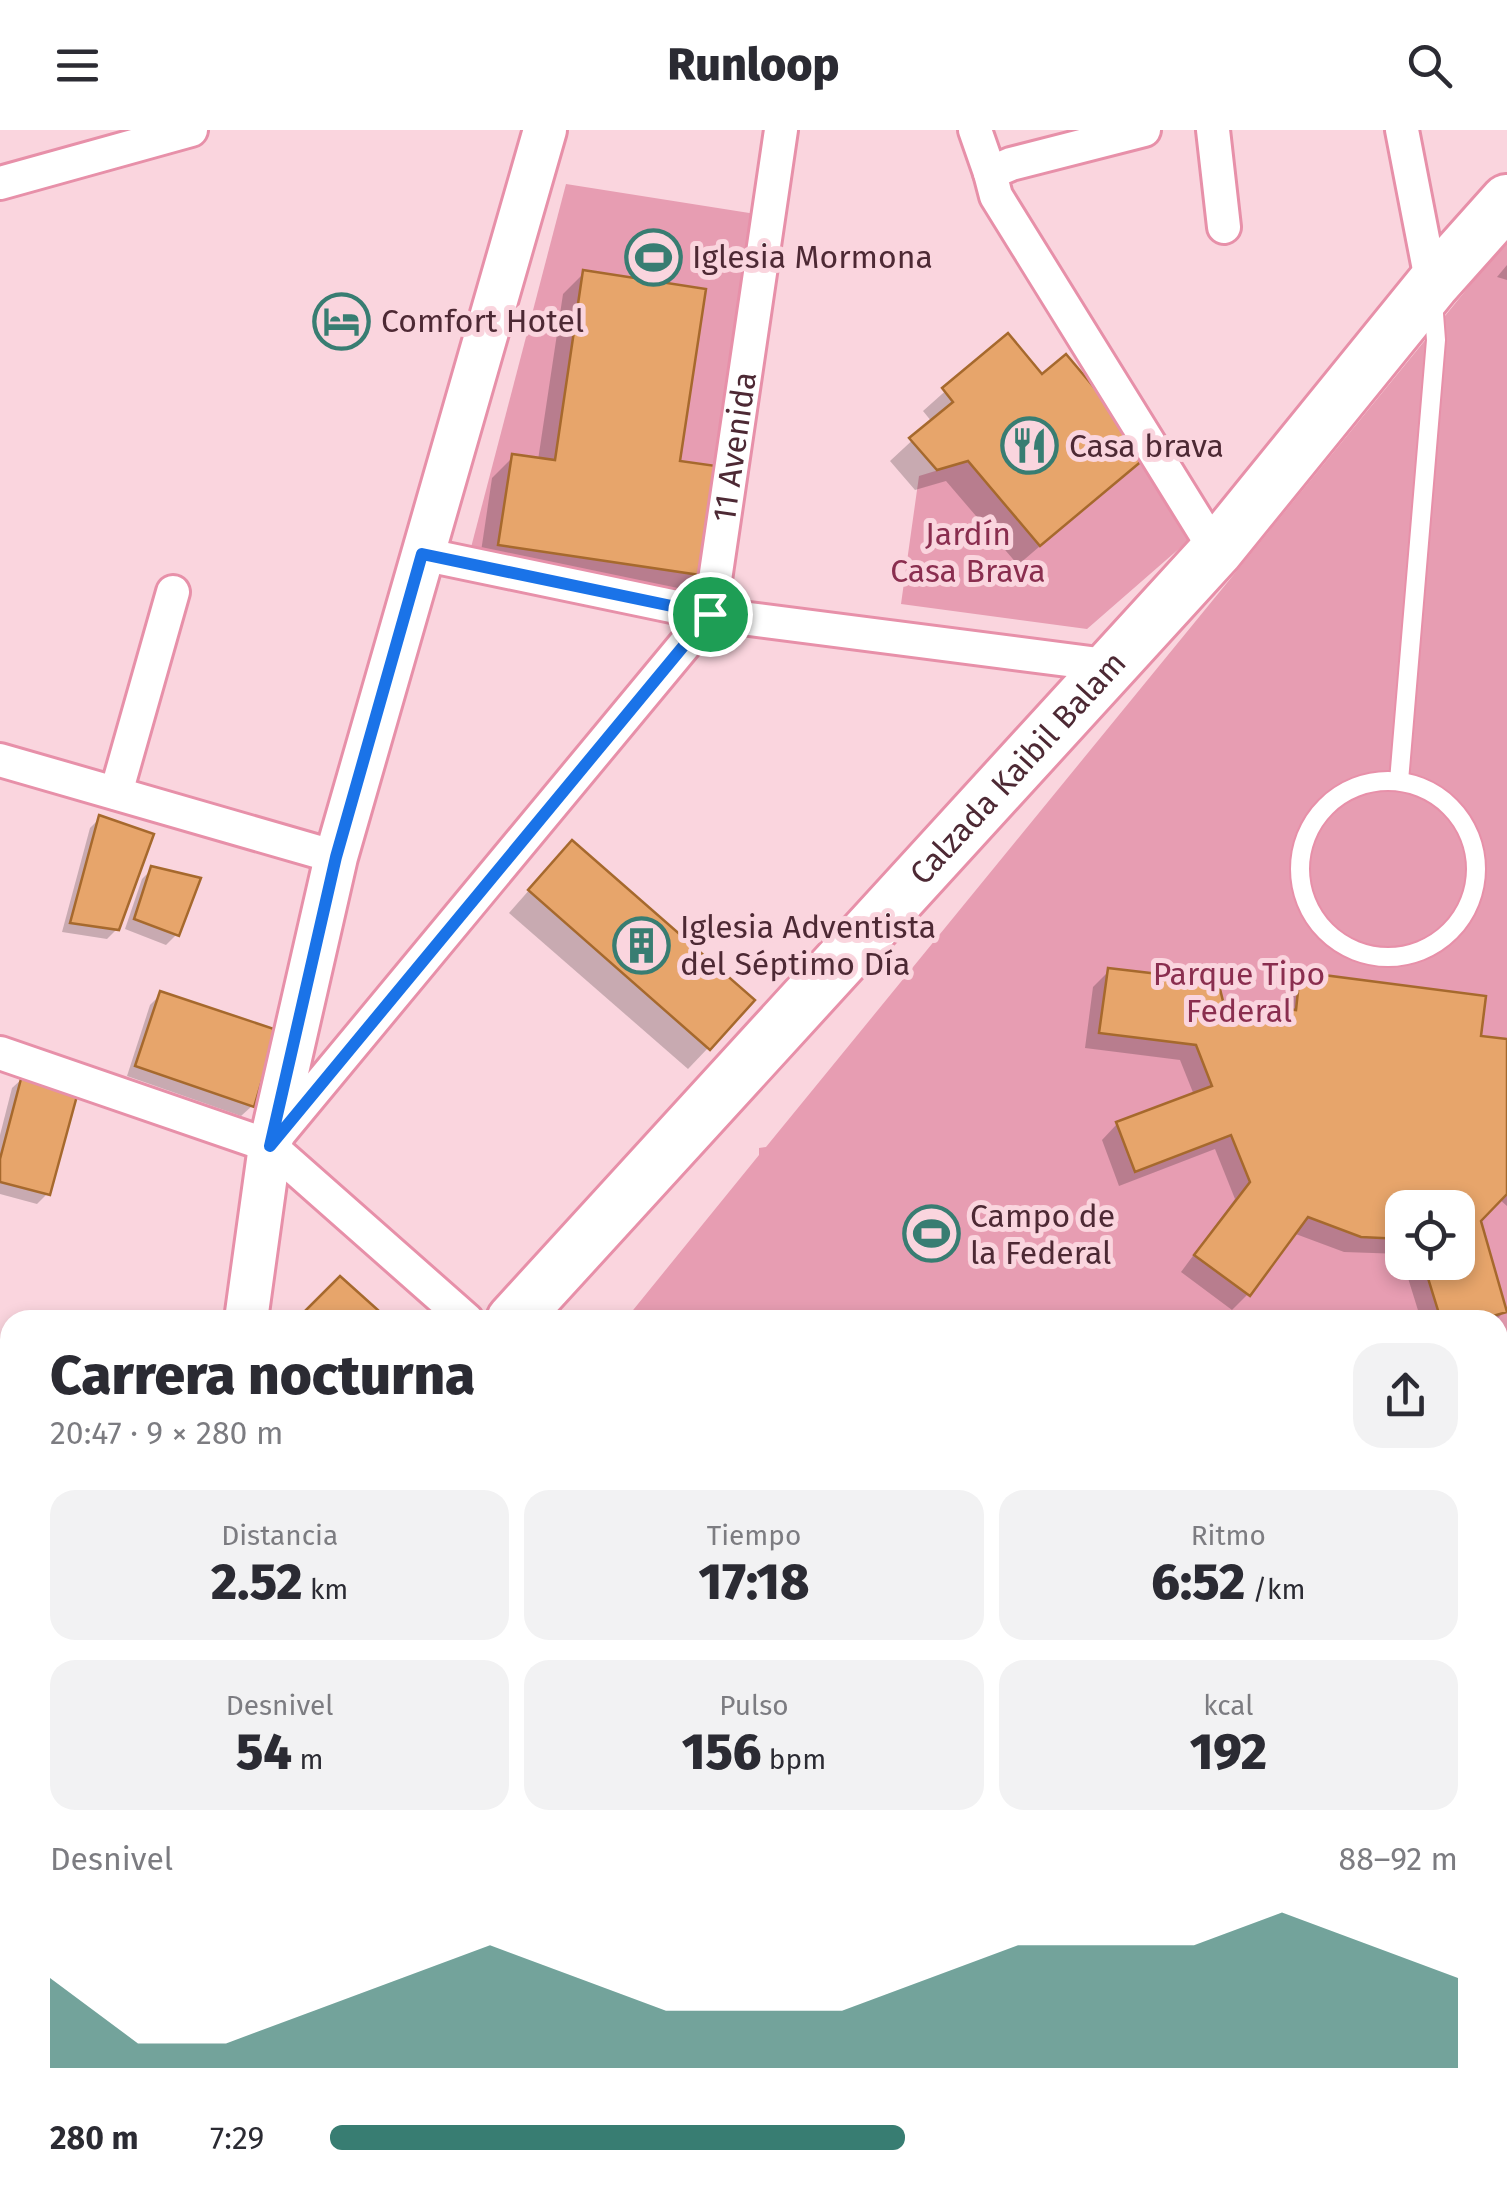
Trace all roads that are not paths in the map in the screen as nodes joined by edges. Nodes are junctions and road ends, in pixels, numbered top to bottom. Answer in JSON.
{"nodes":[{"id":1,"x":191,"y":130,"type":"edge"},
{"id":2,"x":545,"y":130,"type":"edge"},
{"id":3,"x":781,"y":130,"type":"edge"},
{"id":4,"x":976,"y":130,"type":"edge"},
{"id":5,"x":1144,"y":130,"type":"edge"},
{"id":6,"x":1214,"y":130,"type":"edge"},
{"id":7,"x":1402,"y":130,"type":"edge"},
{"id":8,"x":990,"y":173,"type":"junction"},
{"id":9,"x":0,"y":182,"type":"edge"},
{"id":10,"x":1507,"y":202,"type":"edge"},
{"id":11,"x":1224,"y":227,"type":"dead end"},
{"id":12,"x":1432,"y":286,"type":"junction"},
{"id":13,"x":1216,"y":551,"type":"junction"},
{"id":14,"x":422,"y":554,"type":"junction"},
{"id":15,"x":173,"y":592,"type":"dead end"},
{"id":16,"x":710,"y":614,"type":"junction"},
{"id":17,"x":1114,"y":666,"type":"junction"},
{"id":18,"x":0,"y":760,"type":"edge"},
{"id":19,"x":1398,"y":781,"type":"junction"},
{"id":20,"x":116,"y":793,"type":"junction"},
{"id":21,"x":336,"y":857,"type":"junction"},
{"id":22,"x":0,"y":1053,"type":"edge"},
{"id":23,"x":270,"y":1146,"type":"junction"},
{"id":24,"x":247,"y":1310,"type":"edge"},
{"id":25,"x":456,"y":1310,"type":"edge"},
{"id":26,"x":522,"y":1310,"type":"edge"}],
"edges":[{"from":1,"to":9,"type":"street"},
{"from":2,"to":14,"type":"street"},
{"from":3,"to":16,"type":"street","name":"11 Avenida"},
{"from":4,"to":8,"type":"street"},
{"from":5,"to":8,"type":"street"},
{"from":6,"to":11,"type":"street"},
{"from":7,"to":12,"type":"street"},
{"from":8,"to":13,"type":"street"},
{"from":10,"to":12,"type":"main road","name":"Calzada Kaibil Balam"},
{"from":12,"to":13,"type":"main road","name":"Calzada Kaibil Balam"},
{"from":12,"to":19,"type":"lane"},
{"from":13,"to":17,"type":"main road","name":"Calzada Kaibil Balam"},
{"from":14,"to":16,"type":"street"},
{"from":14,"to":21,"type":"street"},
{"from":15,"to":20,"type":"street"},
{"from":16,"to":17,"type":"street"},
{"from":16,"to":23,"type":"street"},
{"from":17,"to":26,"type":"main road","name":"Calzada Kaibil Balam"},
{"from":18,"to":20,"type":"street"},
{"from":19,"to":19,"type":"lane"},
{"from":20,"to":21,"type":"street"},
{"from":21,"to":23,"type":"street"},
{"from":22,"to":23,"type":"street"},
{"from":23,"to":24,"type":"street"},
{"from":23,"to":25,"type":"street"}]}
